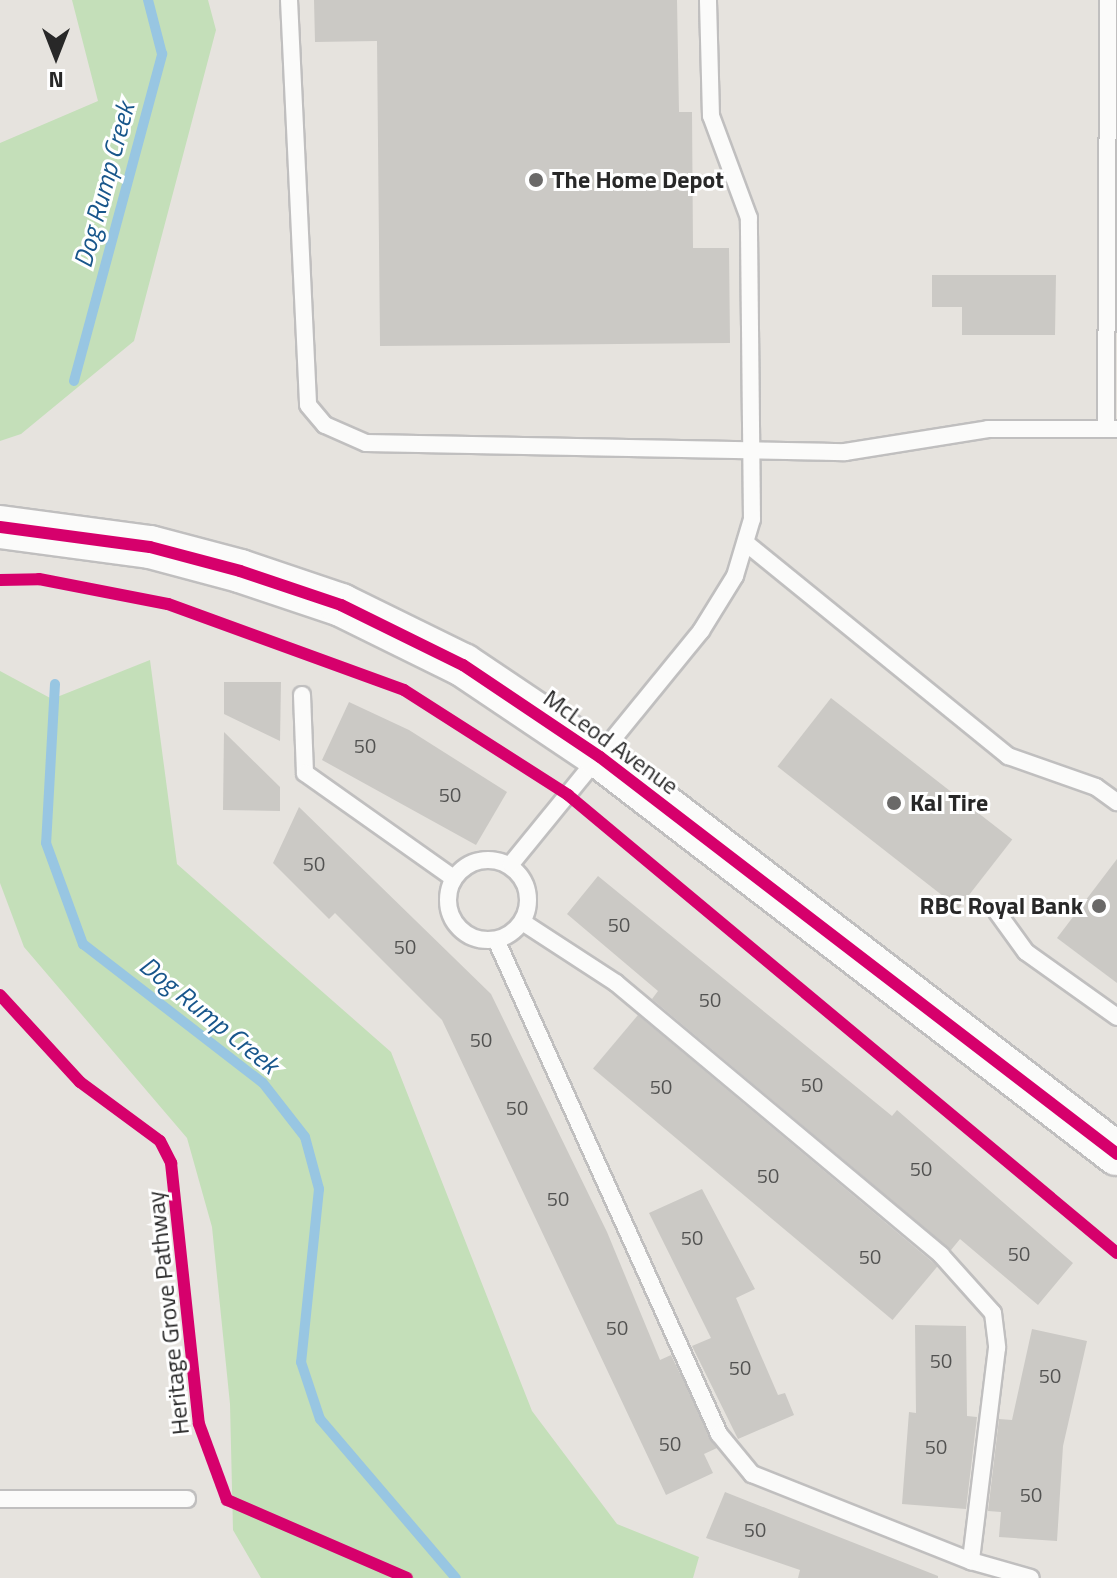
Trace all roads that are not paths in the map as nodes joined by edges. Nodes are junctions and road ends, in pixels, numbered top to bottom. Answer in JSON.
{"nodes":[{"id":1,"x":289,"y":0,"type":"edge"},
{"id":2,"x":708,"y":0,"type":"edge"},
{"id":3,"x":1108,"y":0,"type":"edge"},
{"id":4,"x":1112,"y":30,"type":"edge"},
{"id":5,"x":1111,"y":429,"type":"edge"},
{"id":6,"x":753,"y":452,"type":"junction"},
{"id":7,"x":0,"y":527,"type":"edge"},
{"id":8,"x":746,"y":543,"type":"junction"},
{"id":9,"x":302,"y":695,"type":"dead end"},
{"id":10,"x":600,"y":757,"type":"junction"},
{"id":11,"x":1117,"y":782,"type":"edge"},
{"id":12,"x":1096,"y":787,"type":"junction"},
{"id":13,"x":1117,"y":802,"type":"edge"},
{"id":14,"x":511,"y":864,"type":"junction"},
{"id":15,"x":452,"y":877,"type":"junction"},
{"id":16,"x":997,"y":912,"type":"dead end"},
{"id":17,"x":524,"y":923,"type":"junction"},
{"id":18,"x":497,"y":942,"type":"junction"},
{"id":19,"x":1117,"y":1017,"type":"edge"},
{"id":20,"x":1117,"y":1154,"type":"edge"},
{"id":21,"x":0,"y":1499,"type":"edge"},
{"id":22,"x":187,"y":1499,"type":"dead end"},
{"id":23,"x":971,"y":1561,"type":"junction"},
{"id":24,"x":1031,"y":1578,"type":"edge"}],
"edges":[{"from":1,"to":6,"type":"lane"},
{"from":2,"to":6,"type":"lane"},
{"from":3,"to":4,"type":"lane"},
{"from":4,"to":5,"type":"lane"},
{"from":5,"to":6,"type":"lane"},
{"from":6,"to":8,"type":"lane"},
{"from":7,"to":10,"type":"street","name":"McLeod Avenue"},
{"from":8,"to":10,"type":"lane"},
{"from":8,"to":12,"type":"lane"},
{"from":9,"to":15,"type":"lane"},
{"from":10,"to":14,"type":"lane"},
{"from":10,"to":20,"type":"street","name":"McLeod Avenue"},
{"from":11,"to":12,"type":"lane"},
{"from":12,"to":13,"type":"lane"},
{"from":14,"to":15,"type":"lane"},
{"from":14,"to":17,"type":"lane"},
{"from":15,"to":18,"type":"lane"},
{"from":16,"to":19,"type":"lane"},
{"from":17,"to":18,"type":"lane"},
{"from":17,"to":23,"type":"lane"},
{"from":18,"to":23,"type":"lane"},
{"from":21,"to":22,"type":"lane"},
{"from":23,"to":24,"type":"lane"}]}
